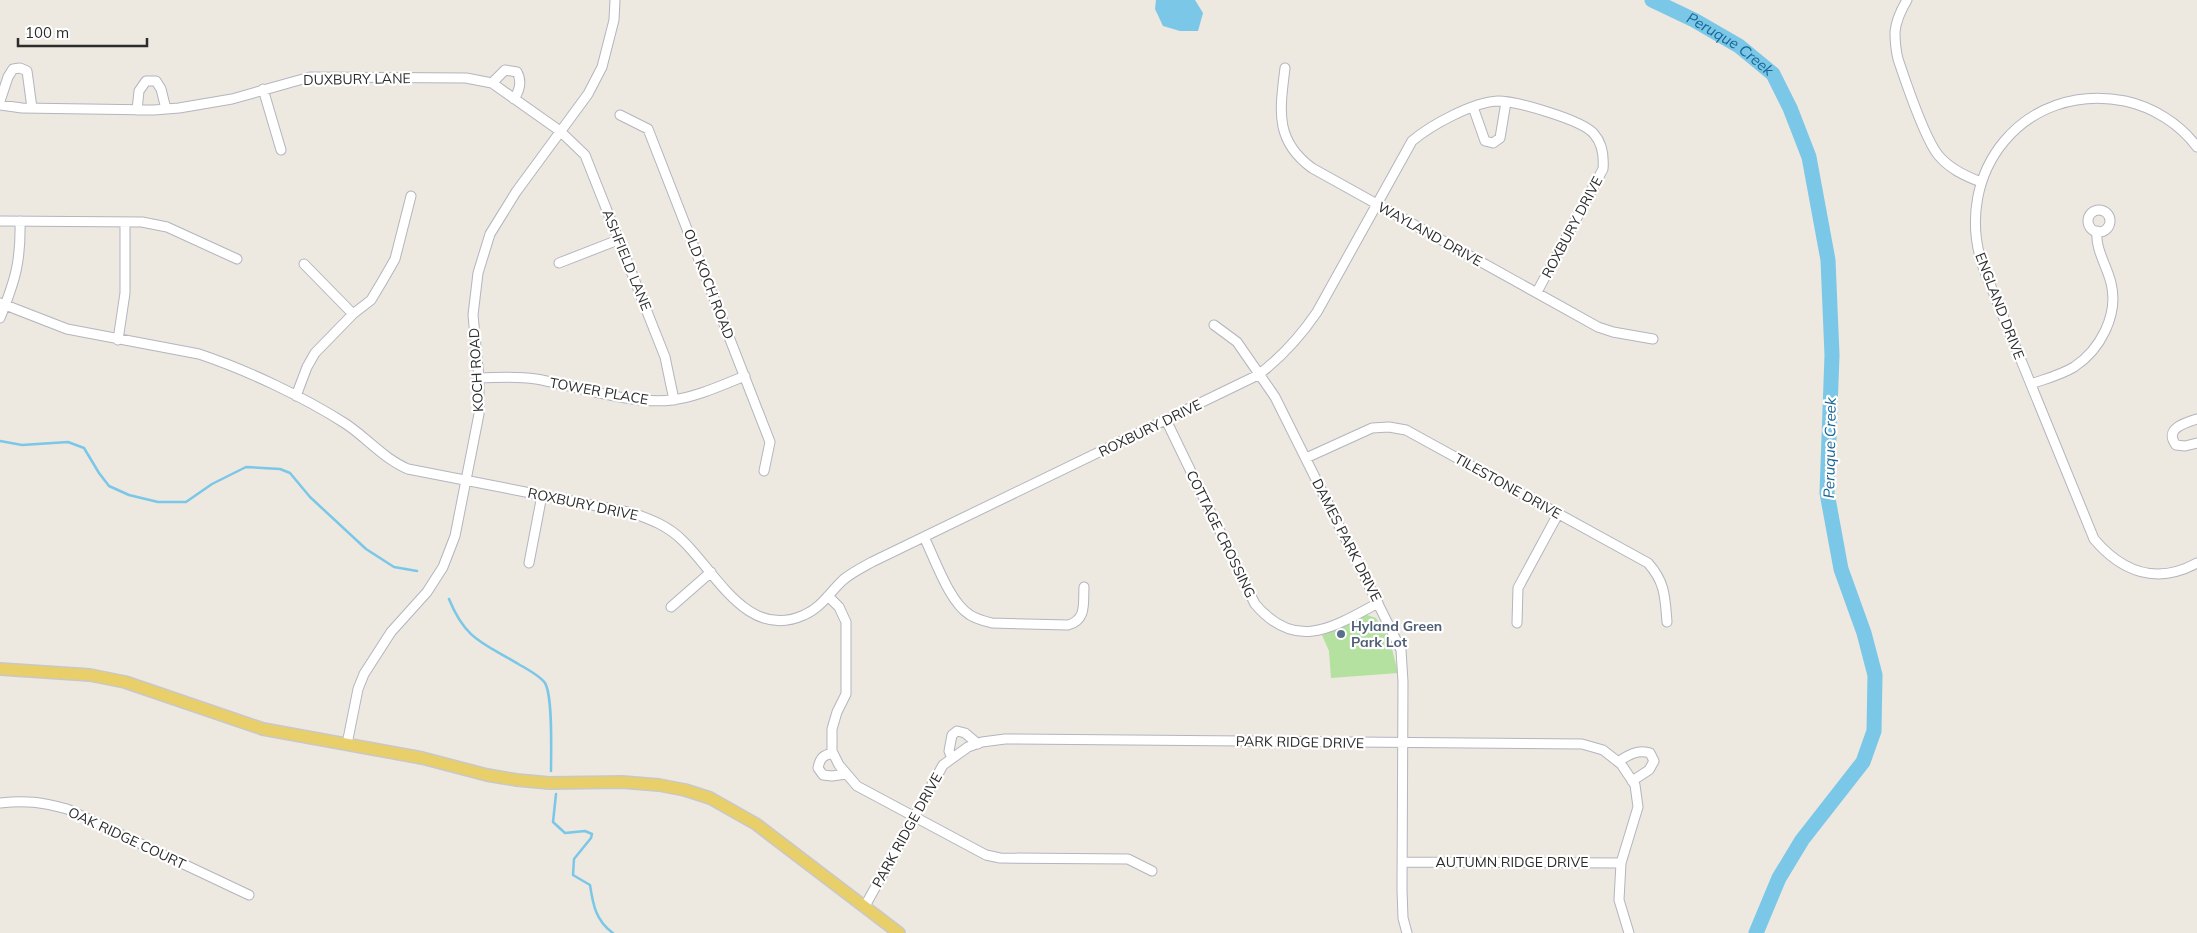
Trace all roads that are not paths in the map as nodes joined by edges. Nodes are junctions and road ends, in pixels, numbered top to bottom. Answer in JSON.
{"nodes":[{"id":1,"x":615,"y":0,"type":"edge"},
{"id":2,"x":1907,"y":0,"type":"edge"},
{"id":3,"x":1285,"y":68,"type":"dead end"},
{"id":4,"x":492,"y":84,"type":"junction"},
{"id":5,"x":263,"y":89,"type":"junction"},
{"id":6,"x":514,"y":99,"type":"junction"},
{"id":7,"x":1506,"y":102,"type":"junction"},
{"id":8,"x":0,"y":103,"type":"edge"},
{"id":9,"x":32,"y":108,"type":"junction"},
{"id":10,"x":1473,"y":108,"type":"junction"},
{"id":11,"x":166,"y":109,"type":"junction"},
{"id":12,"x":137,"y":110,"type":"junction"},
{"id":13,"x":620,"y":115,"type":"dead end"},
{"id":14,"x":560,"y":131,"type":"junction"},
{"id":15,"x":2197,"y":147,"type":"edge"},
{"id":16,"x":281,"y":150,"type":"dead end"},
{"id":17,"x":1981,"y":182,"type":"junction"},
{"id":18,"x":411,"y":196,"type":"dead end"},
{"id":19,"x":1377,"y":205,"type":"junction"},
{"id":20,"x":0,"y":221,"type":"edge"},
{"id":21,"x":20,"y":221,"type":"junction"},
{"id":22,"x":125,"y":222,"type":"junction"},
{"id":23,"x":2097,"y":232,"type":"dead end"},
{"id":24,"x":618,"y":240,"type":"junction"},
{"id":25,"x":238,"y":259,"type":"dead end"},
{"id":26,"x":559,"y":263,"type":"dead end"},
{"id":27,"x":304,"y":264,"type":"dead end"},
{"id":28,"x":1537,"y":292,"type":"junction"},
{"id":29,"x":3,"y":304,"type":"edge"},
{"id":30,"x":353,"y":314,"type":"junction"},
{"id":31,"x":0,"y":318,"type":"edge"},
{"id":32,"x":1214,"y":325,"type":"dead end"},
{"id":33,"x":1653,"y":339,"type":"dead end"},
{"id":34,"x":118,"y":340,"type":"junction"},
{"id":35,"x":1258,"y":375,"type":"junction"},
{"id":36,"x":745,"y":376,"type":"junction"},
{"id":37,"x":479,"y":378,"type":"junction"},
{"id":38,"x":2031,"y":384,"type":"junction"},
{"id":39,"x":296,"y":396,"type":"junction"},
{"id":40,"x":674,"y":400,"type":"junction"},
{"id":41,"x":1166,"y":420,"type":"junction"},
{"id":42,"x":2197,"y":420,"type":"edge"},
{"id":43,"x":2197,"y":443,"type":"edge"},
{"id":44,"x":1306,"y":458,"type":"junction"},
{"id":45,"x":764,"y":471,"type":"dead end"},
{"id":46,"x":466,"y":480,"type":"junction"},
{"id":47,"x":542,"y":495,"type":"junction"},
{"id":48,"x":1558,"y":514,"type":"junction"},
{"id":49,"x":924,"y":537,"type":"junction"},
{"id":50,"x":529,"y":563,"type":"dead end"},
{"id":51,"x":2197,"y":563,"type":"edge"},
{"id":52,"x":711,"y":572,"type":"junction"},
{"id":53,"x":1084,"y":587,"type":"dead end"},
{"id":54,"x":828,"y":596,"type":"junction"},
{"id":55,"x":1378,"y":603,"type":"junction"},
{"id":56,"x":671,"y":607,"type":"dead end"},
{"id":57,"x":1667,"y":622,"type":"dead end"},
{"id":58,"x":1517,"y":623,"type":"dead end"},
{"id":59,"x":0,"y":669,"type":"edge"},
{"id":60,"x":1403,"y":743,"type":"junction"},
{"id":61,"x":347,"y":744,"type":"junction"},
{"id":62,"x":978,"y":744,"type":"junction"},
{"id":63,"x":833,"y":753,"type":"junction"},
{"id":64,"x":952,"y":758,"type":"junction"},
{"id":65,"x":1618,"y":762,"type":"junction"},
{"id":66,"x":846,"y":774,"type":"junction"},
{"id":67,"x":1632,"y":781,"type":"junction"},
{"id":68,"x":0,"y":803,"type":"edge"},
{"id":69,"x":915,"y":818,"type":"junction"},
{"id":70,"x":1403,"y":862,"type":"junction"},
{"id":71,"x":1621,"y":863,"type":"junction"},
{"id":72,"x":1152,"y":871,"type":"dead end"},
{"id":73,"x":249,"y":895,"type":"dead end"},
{"id":74,"x":865,"y":906,"type":"junction"},
{"id":75,"x":899,"y":933,"type":"edge"},
{"id":76,"x":1407,"y":933,"type":"edge"},
{"id":77,"x":1629,"y":933,"type":"edge"}],
"edges":[{"from":1,"to":14,"type":"street","name":"KOCH ROAD"},
{"from":2,"to":17,"type":"street"},
{"from":3,"to":19,"type":"street","name":"WAYLAND DRIVE"},
{"from":4,"to":5,"type":"street","name":"DUXBURY LANE"},
{"from":4,"to":6,"type":"street","name":"DUXBURY LANE"},
{"from":4,"to":6,"type":"street"},
{"from":5,"to":11,"type":"street","name":"DUXBURY LANE"},
{"from":5,"to":16,"type":"street"},
{"from":6,"to":14,"type":"street","name":"DUXBURY LANE"},
{"from":7,"to":10,"type":"street","name":"ROXBURY DRIVE"},
{"from":7,"to":10,"type":"street"},
{"from":7,"to":28,"type":"street","name":"ROXBURY DRIVE"},
{"from":8,"to":9,"type":"street","name":"DUXBURY LANE"},
{"from":8,"to":9,"type":"street","name":"DUXBURY LANE"},
{"from":9,"to":12,"type":"street","name":"DUXBURY LANE"},
{"from":10,"to":19,"type":"street","name":"ROXBURY DRIVE"},
{"from":11,"to":12,"type":"street","name":"DUXBURY LANE"},
{"from":11,"to":12,"type":"street"},
{"from":13,"to":36,"type":"street","name":"OLD KOCH ROAD"},
{"from":14,"to":24,"type":"street","name":"ASHFIELD LANE"},
{"from":14,"to":37,"type":"street","name":"KOCH ROAD"},
{"from":15,"to":17,"type":"street","name":"ENGLAND DRIVE"},
{"from":17,"to":38,"type":"street","name":"ENGLAND DRIVE"},
{"from":18,"to":30,"type":"street"},
{"from":19,"to":28,"type":"street","name":"WAYLAND DRIVE"},
{"from":19,"to":35,"type":"street","name":"ROXBURY DRIVE"},
{"from":20,"to":21,"type":"street"},
{"from":21,"to":22,"type":"street"},
{"from":21,"to":29,"type":"street"},
{"from":22,"to":25,"type":"street"},
{"from":22,"to":34,"type":"street"},
{"from":23,"to":38,"type":"street"},
{"from":24,"to":26,"type":"street"},
{"from":24,"to":40,"type":"street","name":"ASHFIELD LANE"},
{"from":27,"to":30,"type":"street"},
{"from":28,"to":33,"type":"street","name":"WAYLAND DRIVE"},
{"from":29,"to":31,"type":"street"},
{"from":29,"to":34,"type":"street","name":"ROXBURY DRIVE"},
{"from":30,"to":39,"type":"street"},
{"from":32,"to":35,"type":"street","name":"DAMES PARK DRIVE"},
{"from":34,"to":39,"type":"street","name":"ROXBURY DRIVE"},
{"from":35,"to":41,"type":"street","name":"ROXBURY DRIVE"},
{"from":35,"to":44,"type":"street","name":"DAMES PARK DRIVE"},
{"from":36,"to":40,"type":"street","name":"TOWER PLACE"},
{"from":36,"to":45,"type":"street","name":"OLD KOCH ROAD"},
{"from":37,"to":40,"type":"street","name":"TOWER PLACE"},
{"from":37,"to":46,"type":"street","name":"KOCH ROAD"},
{"from":38,"to":51,"type":"street","name":"ENGLAND DRIVE"},
{"from":39,"to":46,"type":"street","name":"ROXBURY DRIVE"},
{"from":41,"to":49,"type":"street","name":"ROXBURY DRIVE"},
{"from":41,"to":55,"type":"street","name":"COTTAGE CROSSING"},
{"from":42,"to":43,"type":"street"},
{"from":44,"to":48,"type":"street","name":"TILESTONE DRIVE"},
{"from":44,"to":55,"type":"street","name":"DAMES PARK DRIVE"},
{"from":46,"to":47,"type":"street","name":"ROXBURY DRIVE"},
{"from":46,"to":61,"type":"street","name":"KOCH ROAD"},
{"from":47,"to":50,"type":"street"},
{"from":47,"to":52,"type":"street","name":"ROXBURY DRIVE"},
{"from":48,"to":57,"type":"street","name":"TILESTONE DRIVE"},
{"from":48,"to":58,"type":"street"},
{"from":49,"to":53,"type":"street"},
{"from":49,"to":54,"type":"street","name":"ROXBURY DRIVE"},
{"from":52,"to":54,"type":"street","name":"ROXBURY DRIVE"},
{"from":52,"to":56,"type":"street"},
{"from":54,"to":63,"type":"street"},
{"from":55,"to":60,"type":"street","name":"DAMES PARK DRIVE"},
{"from":59,"to":61,"type":"main road"},
{"from":60,"to":62,"type":"street","name":"PARK RIDGE DRIVE"},
{"from":60,"to":65,"type":"street","name":"PARK RIDGE DRIVE"},
{"from":60,"to":70,"type":"street","name":"DAMES PARK DRIVE"},
{"from":61,"to":74,"type":"main road"},
{"from":62,"to":64,"type":"street","name":"PARK RIDGE DRIVE"},
{"from":62,"to":64,"type":"street"},
{"from":63,"to":66,"type":"street"},
{"from":63,"to":66,"type":"street"},
{"from":64,"to":69,"type":"street","name":"PARK RIDGE DRIVE"},
{"from":65,"to":67,"type":"street","name":"PARK RIDGE DRIVE"},
{"from":65,"to":67,"type":"street"},
{"from":66,"to":69,"type":"street"},
{"from":67,"to":71,"type":"street","name":"PARK RIDGE DRIVE"},
{"from":68,"to":73,"type":"street","name":"OAK RIDGE COURT"},
{"from":69,"to":72,"type":"street"},
{"from":69,"to":74,"type":"street","name":"PARK RIDGE DRIVE"},
{"from":70,"to":71,"type":"street","name":"AUTUMN RIDGE DRIVE"},
{"from":70,"to":76,"type":"street","name":"DAMES PARK DRIVE"},
{"from":71,"to":77,"type":"street","name":"PARK RIDGE DRIVE"},
{"from":74,"to":75,"type":"main road"}]}
